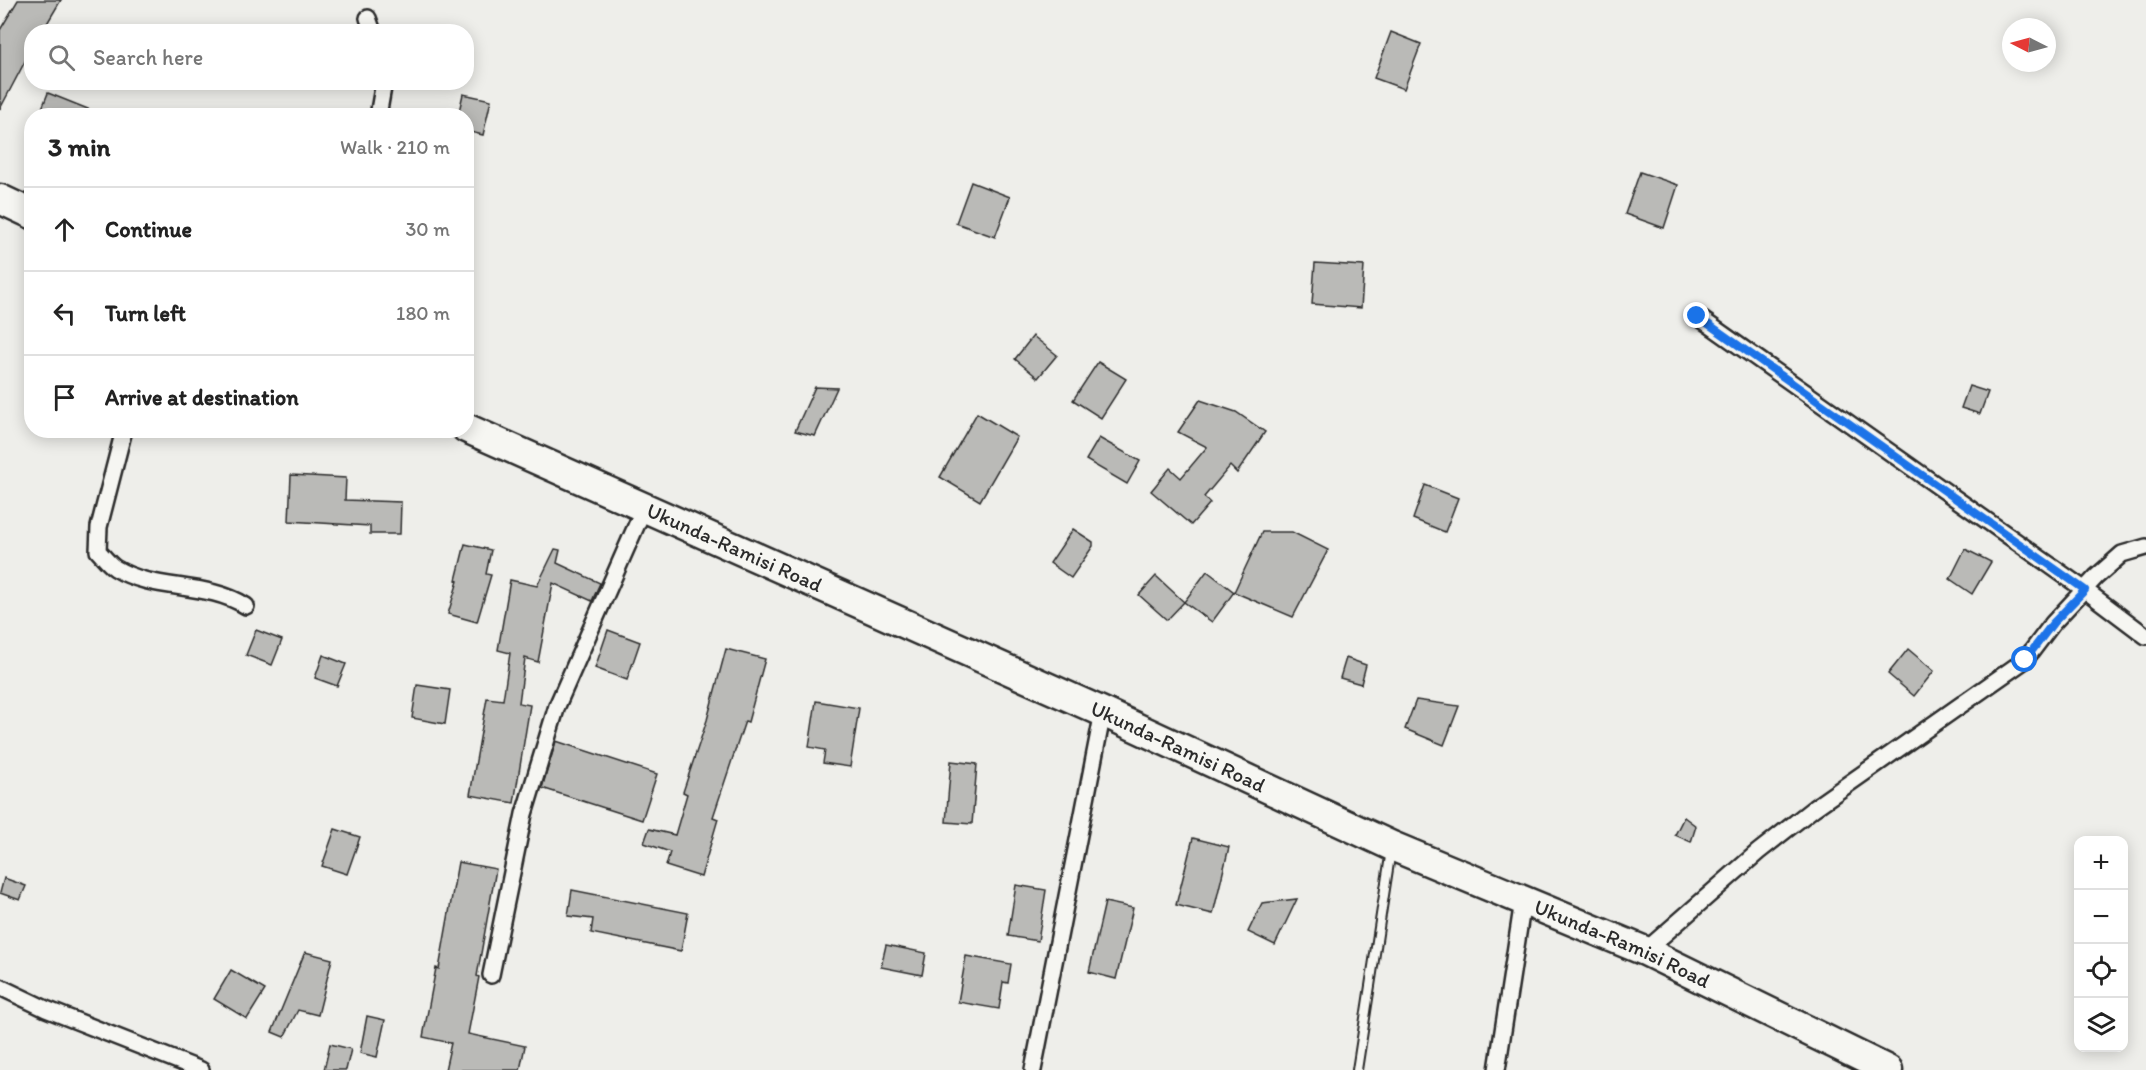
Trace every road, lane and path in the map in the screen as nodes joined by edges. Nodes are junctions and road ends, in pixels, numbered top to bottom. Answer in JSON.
{"nodes":[{"id":1,"x":383,"y":90,"type":"edge"},
{"id":2,"x":379,"y":108,"type":"edge"},
{"id":3,"x":0,"y":199,"type":"edge"},
{"id":4,"x":24,"y":210,"type":"edge"},
{"id":5,"x":1697,"y":316,"type":"dead end"},
{"id":6,"x":474,"y":432,"type":"edge"},
{"id":7,"x":122,"y":438,"type":"edge"},
{"id":8,"x":644,"y":508,"type":"junction"},
{"id":9,"x":2146,"y":547,"type":"edge"},
{"id":10,"x":2085,"y":590,"type":"junction"},
{"id":11,"x":246,"y":606,"type":"dead end"},
{"id":12,"x":2146,"y":636,"type":"edge"},
{"id":13,"x":1103,"y":712,"type":"junction"},
{"id":14,"x":1392,"y":846,"type":"junction"},
{"id":15,"x":1523,"y":901,"type":"junction"},
{"id":16,"x":1645,"y":951,"type":"junction"},
{"id":17,"x":491,"y":975,"type":"dead end"},
{"id":18,"x":0,"y":987,"type":"edge"},
{"id":19,"x":201,"y":1070,"type":"edge"},
{"id":20,"x":1033,"y":1070,"type":"edge"},
{"id":21,"x":1357,"y":1070,"type":"edge"},
{"id":22,"x":1497,"y":1070,"type":"edge"},
{"id":23,"x":1888,"y":1070,"type":"edge"}],
"edges":[{"from":1,"to":2,"type":"street"},
{"from":3,"to":4,"type":"highway"},
{"from":5,"to":10,"type":"street"},
{"from":6,"to":8,"type":"highway","name":"Ukunda-Ramisi Road"},
{"from":7,"to":11,"type":"street"},
{"from":8,"to":13,"type":"highway","name":"Ukunda-Ramisi Road"},
{"from":8,"to":17,"type":"street"},
{"from":9,"to":10,"type":"street"},
{"from":10,"to":12,"type":"street"},
{"from":10,"to":16,"type":"street"},
{"from":13,"to":14,"type":"highway","name":"Ukunda-Ramisi Road"},
{"from":13,"to":20,"type":"street"},
{"from":14,"to":15,"type":"highway","name":"Ukunda-Ramisi Road"},
{"from":14,"to":21,"type":"lane"},
{"from":15,"to":16,"type":"highway","name":"Ukunda-Ramisi Road"},
{"from":15,"to":22,"type":"street"},
{"from":16,"to":23,"type":"highway","name":"Ukunda-Ramisi Road"},
{"from":18,"to":19,"type":"street"}]}
